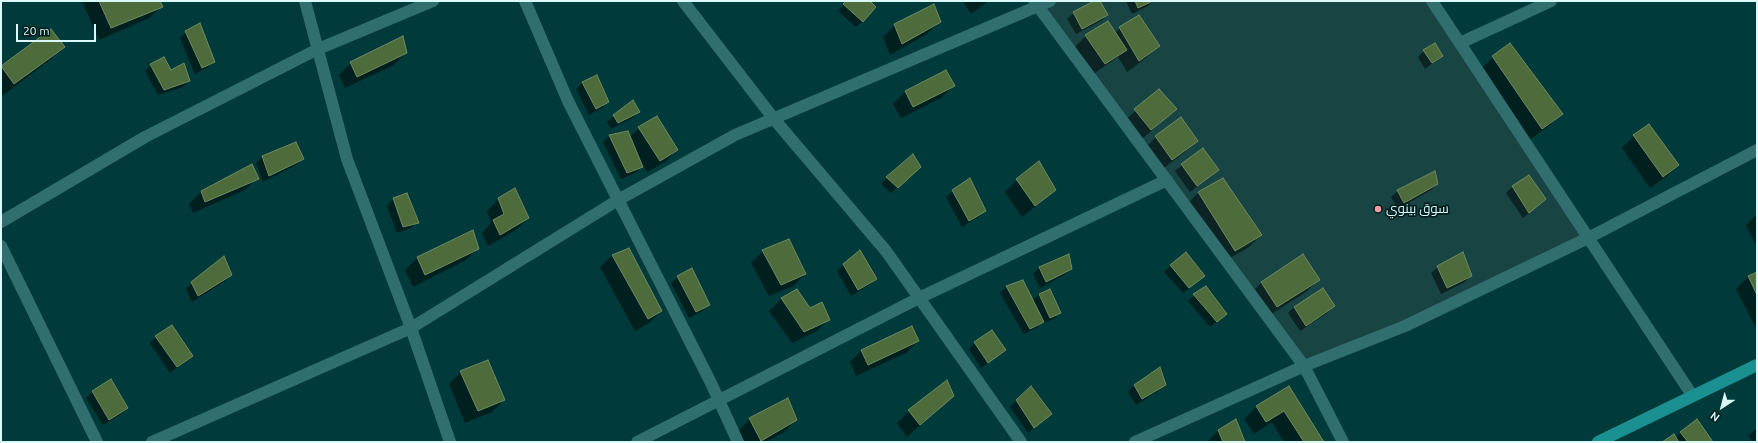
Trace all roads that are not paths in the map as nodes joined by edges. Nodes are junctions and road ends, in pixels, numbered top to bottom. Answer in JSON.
{"nodes":[{"id":1,"x":306,"y":1,"type":"edge"},
{"id":2,"x":433,"y":1,"type":"edge"},
{"id":3,"x":525,"y":1,"type":"edge"},
{"id":4,"x":683,"y":1,"type":"edge"},
{"id":5,"x":1050,"y":1,"type":"edge"},
{"id":6,"x":1432,"y":1,"type":"edge"},
{"id":7,"x":1551,"y":1,"type":"edge"},
{"id":8,"x":1036,"y":4,"type":"edge"},
{"id":9,"x":1460,"y":43,"type":"junction"},
{"id":10,"x":318,"y":49,"type":"junction"},
{"id":11,"x":774,"y":119,"type":"junction"},
{"id":12,"x":1757,"y":150,"type":"edge"},
{"id":13,"x":1167,"y":180,"type":"junction"},
{"id":14,"x":618,"y":200,"type":"junction"},
{"id":15,"x":1,"y":222,"type":"edge"},
{"id":16,"x":1588,"y":238,"type":"junction"},
{"id":17,"x":1,"y":246,"type":"edge"},
{"id":18,"x":919,"y":298,"type":"junction"},
{"id":19,"x":411,"y":328,"type":"junction"},
{"id":20,"x":1757,"y":365,"type":"edge"},
{"id":21,"x":1304,"y":366,"type":"junction"},
{"id":22,"x":1692,"y":395,"type":"junction"},
{"id":23,"x":719,"y":401,"type":"junction"},
{"id":24,"x":97,"y":442,"type":"edge"},
{"id":25,"x":152,"y":442,"type":"edge"},
{"id":26,"x":450,"y":442,"type":"edge"},
{"id":27,"x":637,"y":442,"type":"edge"},
{"id":28,"x":738,"y":442,"type":"edge"},
{"id":29,"x":1021,"y":442,"type":"edge"},
{"id":30,"x":1135,"y":442,"type":"edge"},
{"id":31,"x":1343,"y":442,"type":"edge"},
{"id":32,"x":1598,"y":442,"type":"edge"}],
"edges":[{"from":1,"to":10,"type":"street"},
{"from":2,"to":10,"type":"street"},
{"from":3,"to":14,"type":"street"},
{"from":4,"to":11,"type":"street"},
{"from":5,"to":8,"type":"street"},
{"from":6,"to":9,"type":"street"},
{"from":7,"to":9,"type":"street"},
{"from":8,"to":11,"type":"street"},
{"from":8,"to":13,"type":"street"},
{"from":9,"to":16,"type":"street"},
{"from":10,"to":15,"type":"street"},
{"from":10,"to":19,"type":"street"},
{"from":11,"to":14,"type":"street"},
{"from":11,"to":18,"type":"street"},
{"from":12,"to":16,"type":"street"},
{"from":13,"to":18,"type":"street"},
{"from":13,"to":21,"type":"street"},
{"from":14,"to":19,"type":"street"},
{"from":14,"to":23,"type":"street"},
{"from":16,"to":21,"type":"street"},
{"from":16,"to":22,"type":"street"},
{"from":17,"to":24,"type":"street"},
{"from":18,"to":23,"type":"street"},
{"from":18,"to":29,"type":"street"},
{"from":19,"to":25,"type":"street"},
{"from":19,"to":26,"type":"street"},
{"from":20,"to":22,"type":"street"},
{"from":21,"to":30,"type":"street"},
{"from":21,"to":31,"type":"street"},
{"from":22,"to":32,"type":"street"},
{"from":23,"to":27,"type":"street"},
{"from":23,"to":28,"type":"street"}]}
